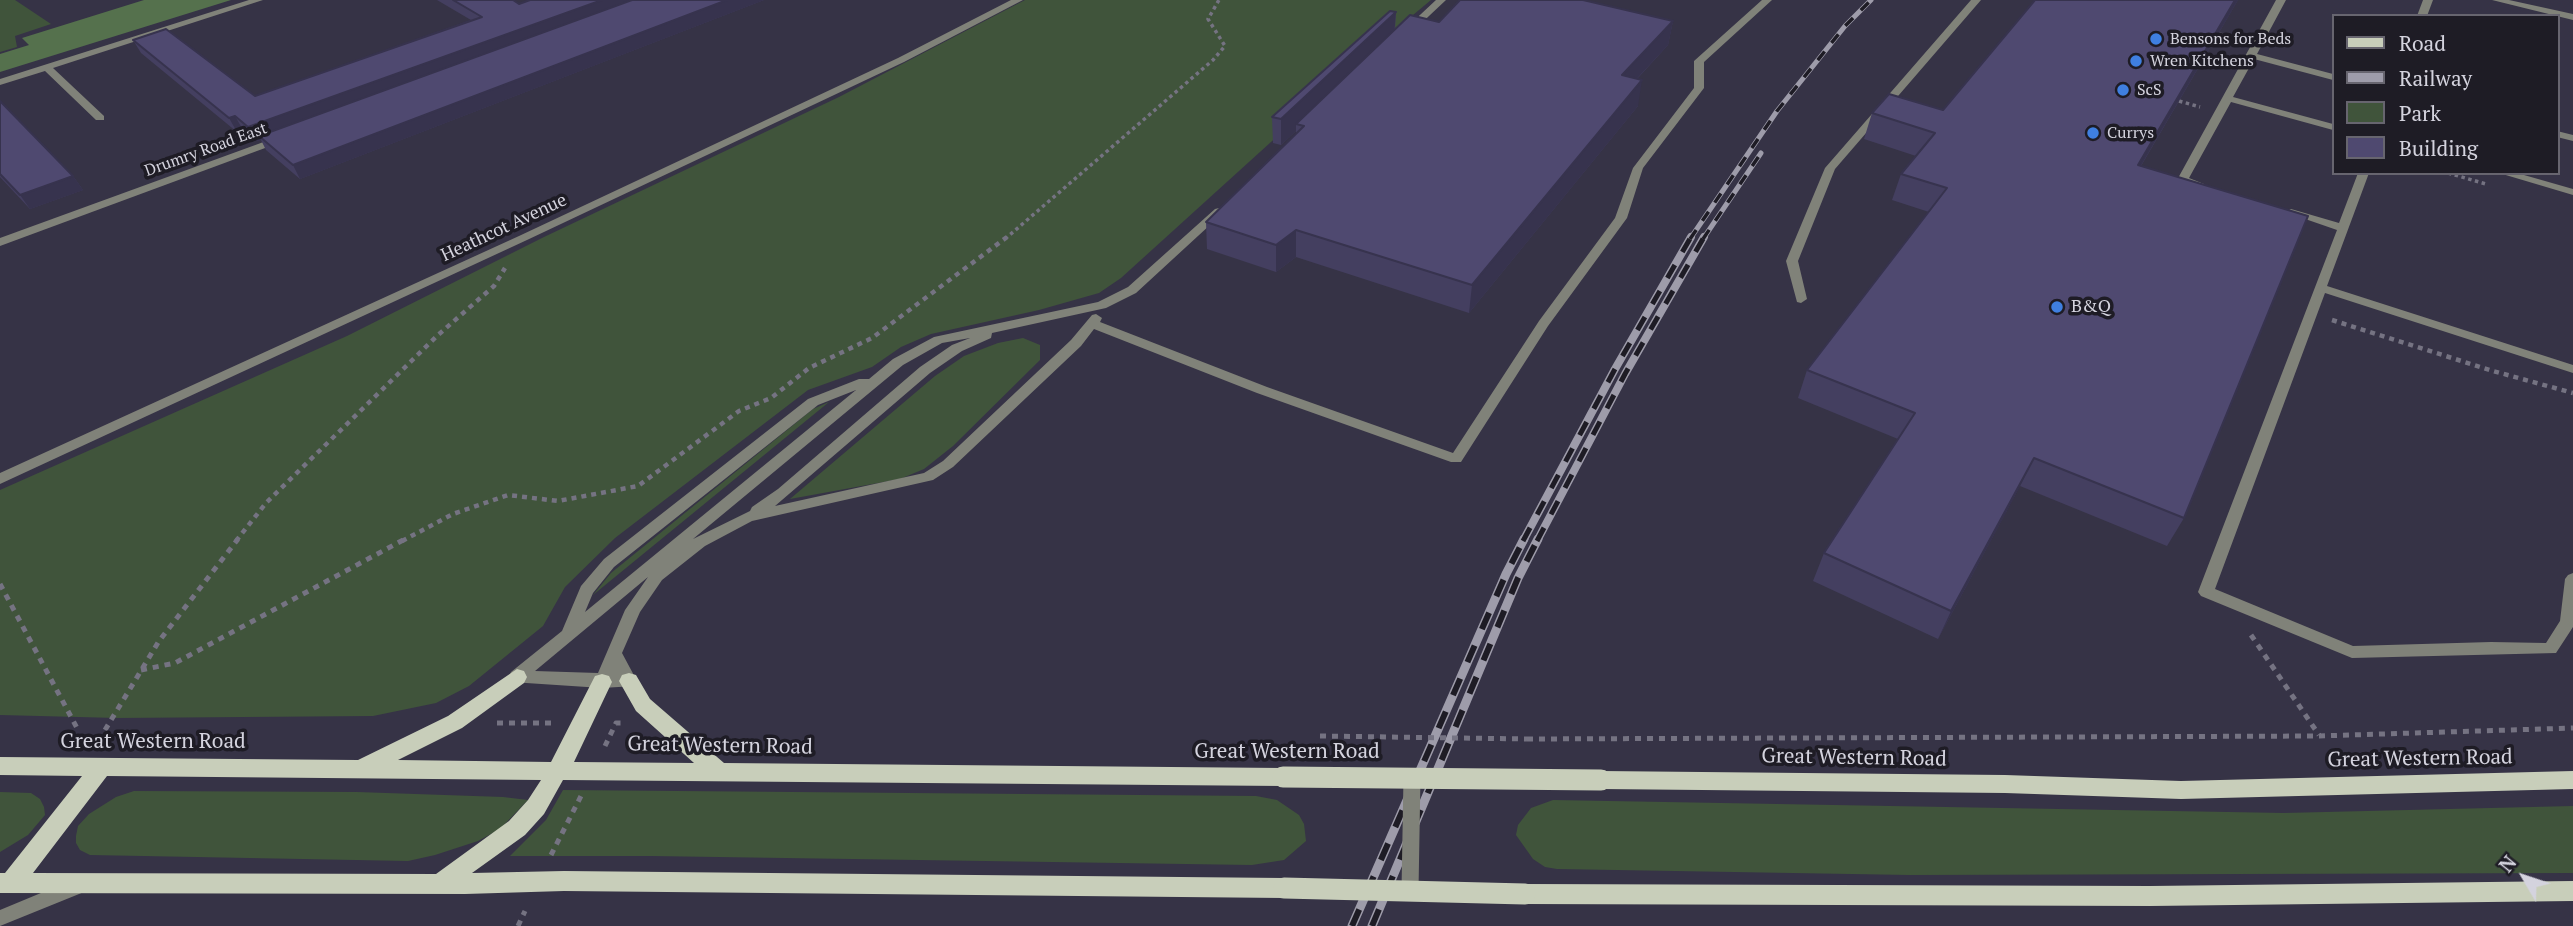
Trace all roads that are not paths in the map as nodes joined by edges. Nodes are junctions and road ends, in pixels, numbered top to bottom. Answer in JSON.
{"nodes":[{"id":1,"x":258,"y":0,"type":"edge"},
{"id":2,"x":1018,"y":0,"type":"edge"},
{"id":3,"x":1441,"y":0,"type":"edge"},
{"id":4,"x":1767,"y":0,"type":"edge"},
{"id":5,"x":1976,"y":0,"type":"edge"},
{"id":6,"x":2281,"y":0,"type":"edge"},
{"id":7,"x":2497,"y":0,"type":"edge"},
{"id":8,"x":2573,"y":17,"type":"edge"},
{"id":9,"x":1399,"y":39,"type":"edge"},
{"id":10,"x":2251,"y":55,"type":"junction"},
{"id":11,"x":46,"y":67,"type":"junction"},
{"id":12,"x":2332,"y":77,"type":"edge"},
{"id":13,"x":0,"y":82,"type":"edge"},
{"id":14,"x":2227,"y":98,"type":"junction"},
{"id":15,"x":100,"y":118,"type":"dead end"},
{"id":16,"x":2332,"y":127,"type":"edge"},
{"id":17,"x":288,"y":136,"type":"edge"},
{"id":18,"x":2363,"y":175,"type":"edge"},
{"id":19,"x":2511,"y":175,"type":"edge"},
{"id":20,"x":2208,"y":187,"type":"edge"},
{"id":21,"x":2573,"y":192,"type":"edge"},
{"id":22,"x":1228,"y":202,"type":"edge"},
{"id":23,"x":2284,"y":210,"type":"edge"},
{"id":24,"x":2343,"y":228,"type":"junction"},
{"id":25,"x":0,"y":242,"type":"edge"},
{"id":26,"x":2321,"y":288,"type":"junction"},
{"id":27,"x":1801,"y":299,"type":"dead end"},
{"id":28,"x":1102,"y":304,"type":"junction"},
{"id":29,"x":1094,"y":324,"type":"junction"},
{"id":30,"x":1001,"y":329,"type":"junction"},
{"id":31,"x":2573,"y":369,"type":"edge"},
{"id":32,"x":878,"y":377,"type":"junction"},
{"id":33,"x":0,"y":479,"type":"edge"},
{"id":34,"x":748,"y":517,"type":"junction"},
{"id":35,"x":2573,"y":579,"type":"edge"},
{"id":36,"x":2570,"y":622,"type":"edge"},
{"id":37,"x":569,"y":634,"type":"junction"},
{"id":38,"x":615,"y":654,"type":"junction"},
{"id":39,"x":517,"y":677,"type":"junction"},
{"id":40,"x":629,"y":681,"type":"junction"},
{"id":41,"x":602,"y":682,"type":"junction"},
{"id":42,"x":0,"y":766,"type":"edge"},
{"id":43,"x":101,"y":767,"type":"junction"},
{"id":44,"x":359,"y":769,"type":"junction"},
{"id":45,"x":558,"y":769,"type":"junction"},
{"id":46,"x":717,"y":770,"type":"junction"},
{"id":47,"x":1412,"y":777,"type":"junction"},
{"id":48,"x":2573,"y":780,"type":"edge"},
{"id":49,"x":441,"y":883,"type":"junction"},
{"id":50,"x":81,"y":884,"type":"junction"},
{"id":51,"x":4,"y":887,"type":"edge"},
{"id":52,"x":1410,"y":890,"type":"junction"},
{"id":53,"x":2573,"y":891,"type":"edge"},
{"id":54,"x":0,"y":919,"type":"edge"}],
"edges":[{"from":1,"to":11,"type":"street"},
{"from":2,"to":33,"type":"street","name":"Heathcot Avenue"},
{"from":3,"to":9,"type":"street"},
{"from":4,"to":29,"type":"street"},
{"from":5,"to":27,"type":"street"},
{"from":6,"to":10,"type":"street"},
{"from":7,"to":8,"type":"street"},
{"from":10,"to":12,"type":"street"},
{"from":10,"to":14,"type":"street"},
{"from":11,"to":13,"type":"street"},
{"from":11,"to":15,"type":"street"},
{"from":14,"to":16,"type":"street"},
{"from":14,"to":20,"type":"street"},
{"from":17,"to":25,"type":"street","name":"Drumry Road East"},
{"from":18,"to":24,"type":"street"},
{"from":19,"to":21,"type":"street"},
{"from":22,"to":28,"type":"street"},
{"from":23,"to":24,"type":"street"},
{"from":24,"to":26,"type":"street"},
{"from":26,"to":31,"type":"street"},
{"from":26,"to":36,"type":"street"},
{"from":28,"to":29,"type":"street"},
{"from":28,"to":30,"type":"street"},
{"from":29,"to":34,"type":"street"},
{"from":30,"to":32,"type":"street"},
{"from":30,"to":34,"type":"street"},
{"from":32,"to":37,"type":"street"},
{"from":32,"to":37,"type":"street"},
{"from":34,"to":38,"type":"street"},
{"from":35,"to":36,"type":"street"},
{"from":37,"to":39,"type":"street"},
{"from":38,"to":40,"type":"street"},
{"from":38,"to":41,"type":"street"},
{"from":39,"to":41,"type":"street"},
{"from":39,"to":44,"type":"main road"},
{"from":40,"to":41,"type":"street"},
{"from":40,"to":46,"type":"main road"},
{"from":41,"to":45,"type":"main road"},
{"from":42,"to":43,"type":"main road","name":"Great Western Road"},
{"from":43,"to":44,"type":"main road","name":"Great Western Road"},
{"from":43,"to":51,"type":"main road"},
{"from":44,"to":45,"type":"main road","name":"Great Western Road"},
{"from":45,"to":46,"type":"main road","name":"Great Western Road"},
{"from":45,"to":49,"type":"main road"},
{"from":46,"to":47,"type":"main road","name":"Great Western Road","bridge":true},
{"from":47,"to":48,"type":"main road","name":"Great Western Road","bridge":true},
{"from":47,"to":52,"type":"street","bridge":true},
{"from":49,"to":50,"type":"main road"},
{"from":49,"to":52,"type":"main road","bridge":true},
{"from":50,"to":51,"type":"main road"},
{"from":50,"to":54,"type":"street"},
{"from":52,"to":53,"type":"main road","bridge":true}]}
